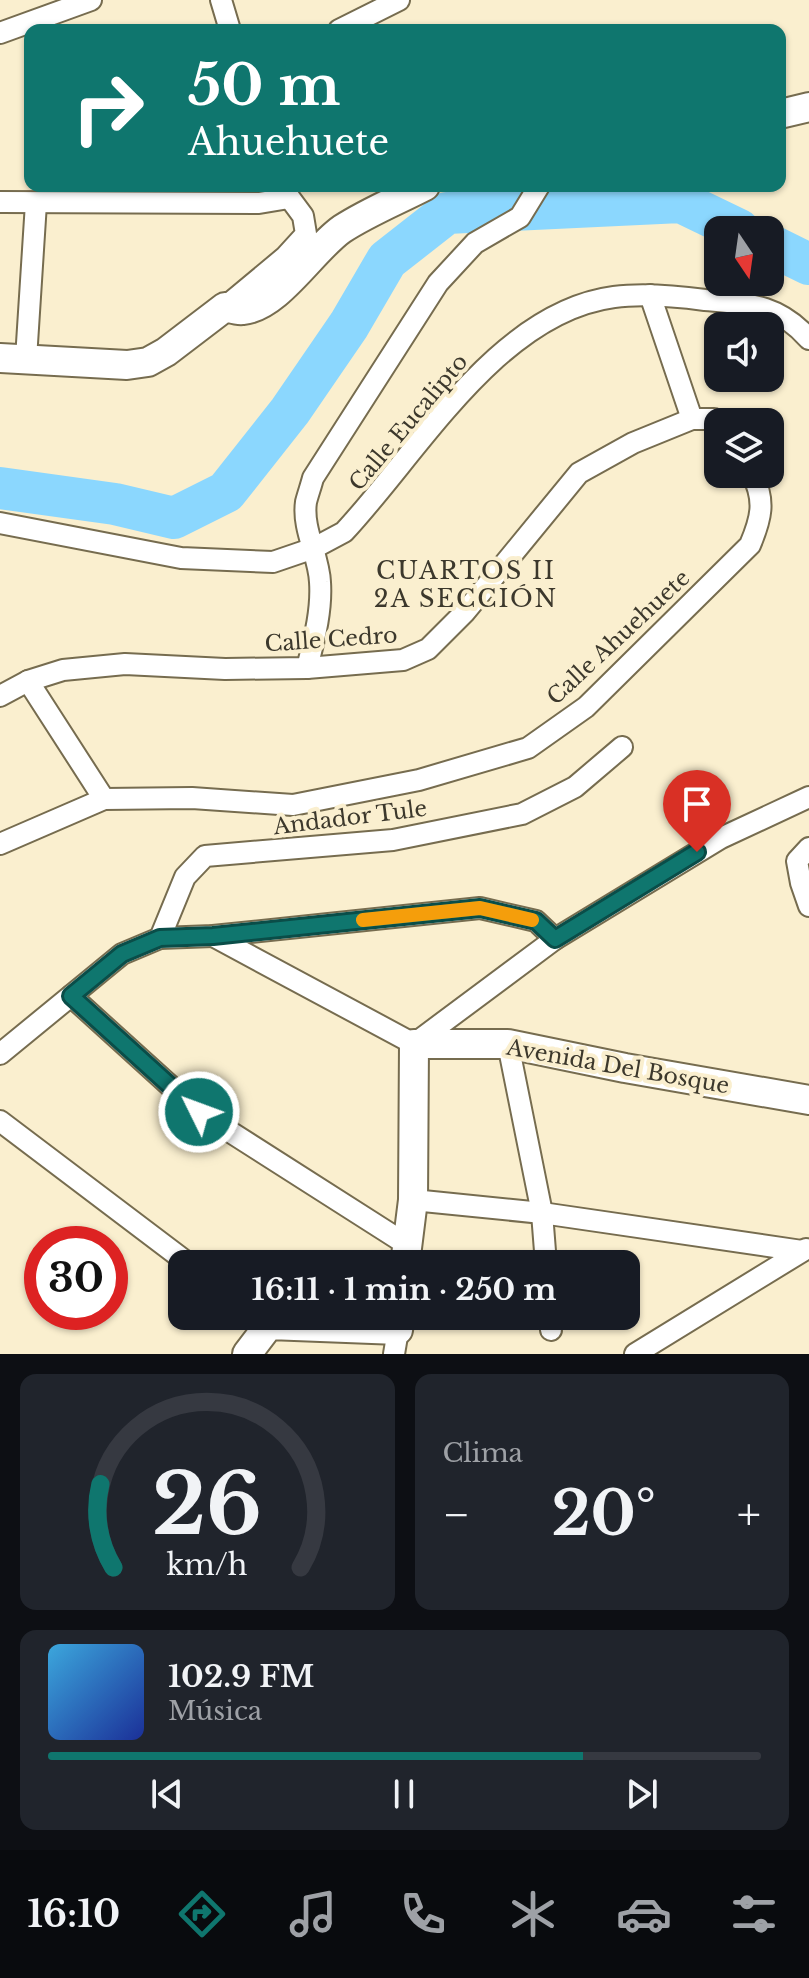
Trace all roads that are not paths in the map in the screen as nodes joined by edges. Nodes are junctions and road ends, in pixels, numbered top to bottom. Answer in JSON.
{"nodes":[{"id":1,"x":91,"y":0,"type":"edge"},
{"id":2,"x":221,"y":0,"type":"edge"},
{"id":3,"x":390,"y":2,"type":"edge"},
{"id":4,"x":41,"y":8,"type":"edge"},
{"id":5,"x":228,"y":24,"type":"edge"},
{"id":6,"x":350,"y":24,"type":"edge"},
{"id":7,"x":0,"y":33,"type":"edge"},
{"id":8,"x":809,"y":107,"type":"edge"},
{"id":9,"x":786,"y":113,"type":"edge"},
{"id":10,"x":284,"y":192,"type":"edge"},
{"id":11,"x":414,"y":192,"type":"edge"},
{"id":12,"x":536,"y":192,"type":"edge"},
{"id":13,"x":0,"y":202,"type":"edge"},
{"id":14,"x":36,"y":203,"type":"junction"},
{"id":15,"x":650,"y":295,"type":"junction"},
{"id":16,"x":225,"y":307,"type":"junction"},
{"id":17,"x":809,"y":339,"type":"edge"},
{"id":18,"x":13,"y":358,"type":"edge"},
{"id":19,"x":692,"y":419,"type":"junction"},
{"id":20,"x":704,"y":419,"type":"edge"},
{"id":21,"x":758,"y":488,"type":"edge"},
{"id":22,"x":0,"y":523,"type":"edge"},
{"id":23,"x":314,"y":548,"type":"junction"},
{"id":24,"x":307,"y":668,"type":"junction"},
{"id":25,"x":28,"y":681,"type":"junction"},
{"id":26,"x":0,"y":696,"type":"edge"},
{"id":27,"x":622,"y":747,"type":"dead end"},
{"id":28,"x":809,"y":797,"type":"edge"},
{"id":29,"x":104,"y":799,"type":"junction"},
{"id":30,"x":0,"y":844,"type":"edge"},
{"id":31,"x":809,"y":848,"type":"edge"},
{"id":32,"x":809,"y":906,"type":"edge"},
{"id":33,"x":213,"y":936,"type":"junction"},
{"id":34,"x":160,"y":938,"type":"junction"},
{"id":35,"x":555,"y":939,"type":"junction"},
{"id":36,"x":71,"y":996,"type":"junction"},
{"id":37,"x":414,"y":1044,"type":"junction"},
{"id":38,"x":508,"y":1044,"type":"junction"},
{"id":39,"x":0,"y":1054,"type":"edge"},
{"id":40,"x":809,"y":1100,"type":"edge"},
{"id":41,"x":0,"y":1121,"type":"edge"},
{"id":42,"x":413,"y":1200,"type":"junction"},
{"id":43,"x":542,"y":1213,"type":"junction"},
{"id":44,"x":806,"y":1249,"type":"edge"},
{"id":45,"x":170,"y":1250,"type":"edge"},
{"id":46,"x":400,"y":1250,"type":"edge"},
{"id":47,"x":407,"y":1250,"type":"edge"},
{"id":48,"x":545,"y":1250,"type":"edge"},
{"id":49,"x":259,"y":1330,"type":"edge"},
{"id":50,"x":364,"y":1330,"type":"edge"},
{"id":51,"x":397,"y":1333,"type":"edge"},
{"id":52,"x":247,"y":1354,"type":"edge"},
{"id":53,"x":635,"y":1354,"type":"edge"}],
"edges":[{"from":1,"to":4,"type":"street"},
{"from":2,"to":5,"type":"street"},
{"from":3,"to":6,"type":"street"},
{"from":4,"to":7,"type":"street"},
{"from":8,"to":9,"type":"street"},
{"from":10,"to":14,"type":"street"},
{"from":10,"to":16,"type":"street"},
{"from":11,"to":16,"type":"street"},
{"from":12,"to":23,"type":"street"},
{"from":13,"to":14,"type":"street"},
{"from":14,"to":18,"type":"street"},
{"from":15,"to":17,"type":"street","name":"Calle Eucalipto"},
{"from":15,"to":19,"type":"street"},
{"from":15,"to":23,"type":"street","name":"Calle Eucalipto"},
{"from":16,"to":18,"type":"street"},
{"from":19,"to":20,"type":"street","name":"Calle Cedro"},
{"from":19,"to":24,"type":"street","name":"Calle Cedro"},
{"from":21,"to":29,"type":"street","name":"Calle Ahuehuete"},
{"from":22,"to":23,"type":"street","name":"Calle Eucalipto"},
{"from":23,"to":24,"type":"street"},
{"from":24,"to":25,"type":"street","name":"Calle Cedro"},
{"from":25,"to":26,"type":"street","name":"Calle Cedro"},
{"from":25,"to":29,"type":"street"},
{"from":27,"to":34,"type":"street","name":"Andador Tule"},
{"from":28,"to":35,"type":"street"},
{"from":29,"to":30,"type":"street","name":"Calle Ahuehuete"},
{"from":31,"to":32,"type":"street"},
{"from":33,"to":34,"type":"street"},
{"from":33,"to":35,"type":"street"},
{"from":33,"to":37,"type":"street","name":"Avenida Del Bosque"},
{"from":34,"to":36,"type":"street"},
{"from":35,"to":37,"type":"street"},
{"from":36,"to":39,"type":"street"},
{"from":36,"to":46,"type":"street"},
{"from":37,"to":38,"type":"street","name":"Avenida Del Bosque"},
{"from":37,"to":42,"type":"street"},
{"from":38,"to":40,"type":"street","name":"Avenida Del Bosque"},
{"from":38,"to":43,"type":"street"},
{"from":41,"to":45,"type":"street"},
{"from":42,"to":43,"type":"street"},
{"from":42,"to":47,"type":"street"},
{"from":43,"to":44,"type":"street"},
{"from":43,"to":48,"type":"street"},
{"from":44,"to":53,"type":"street"},
{"from":49,"to":52,"type":"street"},
{"from":50,"to":51,"type":"street"}]}
